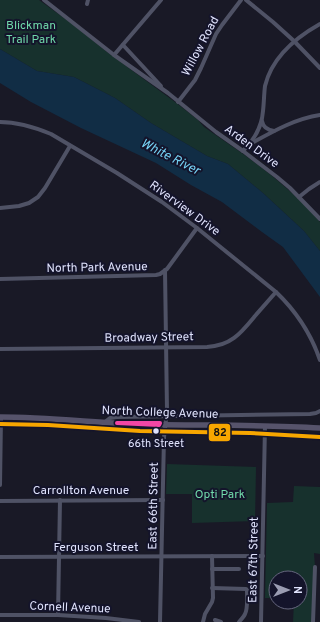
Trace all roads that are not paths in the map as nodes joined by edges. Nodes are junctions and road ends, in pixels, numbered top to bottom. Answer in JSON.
{"nodes":[{"id":1,"x":44,"y":0,"type":"edge"},
{"id":2,"x":161,"y":0,"type":"edge"},
{"id":3,"x":241,"y":0,"type":"edge"},
{"id":4,"x":246,"y":0,"type":"edge"},
{"id":5,"x":320,"y":24,"type":"edge"},
{"id":6,"x":294,"y":41,"type":"junction"},
{"id":7,"x":123,"y":45,"type":"junction"},
{"id":8,"x":114,"y":55,"type":"junction"},
{"id":9,"x":320,"y":68,"type":"edge"},
{"id":10,"x":168,"y":93,"type":"junction"},
{"id":11,"x":178,"y":102,"type":"junction"},
{"id":12,"x":320,"y":115,"type":"edge"},
{"id":13,"x":262,"y":120,"type":"junction"},
{"id":14,"x":0,"y":122,"type":"edge"},
{"id":15,"x":274,"y":131,"type":"junction"},
{"id":16,"x":249,"y":144,"type":"junction"},
{"id":17,"x":70,"y":146,"type":"junction"},
{"id":18,"x":243,"y":151,"type":"junction"},
{"id":19,"x":320,"y":182,"type":"edge"},
{"id":20,"x":299,"y":197,"type":"junction"},
{"id":21,"x":0,"y":208,"type":"edge"},
{"id":22,"x":320,"y":219,"type":"edge"},
{"id":23,"x":197,"y":228,"type":"junction"},
{"id":24,"x":165,"y":270,"type":"junction"},
{"id":25,"x":0,"y":279,"type":"edge"},
{"id":26,"x":276,"y":292,"type":"junction"},
{"id":27,"x":166,"y":347,"type":"junction"},
{"id":28,"x":0,"y":349,"type":"edge"},
{"id":29,"x":320,"y":360,"type":"edge"},
{"id":30,"x":320,"y":411,"type":"edge"},
{"id":31,"x":0,"y":417,"type":"edge"},
{"id":32,"x":166,"y":417,"type":"junction"},
{"id":33,"x":105,"y":422,"type":"junction"},
{"id":34,"x":0,"y":424,"type":"edge"},
{"id":35,"x":166,"y":424,"type":"junction"},
{"id":36,"x":265,"y":426,"type":"junction"},
{"id":37,"x":320,"y":428,"type":"edge"},
{"id":38,"x":165,"y":431,"type":"junction"},
{"id":39,"x":265,"y":433,"type":"junction"},
{"id":40,"x":320,"y":437,"type":"edge"},
{"id":41,"x":0,"y":485,"type":"edge"},
{"id":42,"x":60,"y":500,"type":"junction"},
{"id":43,"x":163,"y":500,"type":"junction"},
{"id":44,"x":0,"y":501,"type":"edge"},
{"id":45,"x":162,"y":556,"type":"junction"},
{"id":46,"x":212,"y":556,"type":"junction"},
{"id":47,"x":263,"y":556,"type":"junction"},
{"id":48,"x":59,"y":557,"type":"junction"},
{"id":49,"x":0,"y":558,"type":"edge"},
{"id":50,"x":315,"y":567,"type":"dead end"},
{"id":51,"x":212,"y":569,"type":"junction"},
{"id":52,"x":239,"y":569,"type":"dead end"},
{"id":53,"x":212,"y":588,"type":"junction"},
{"id":54,"x":58,"y":615,"type":"junction"},
{"id":55,"x":0,"y":616,"type":"edge"},
{"id":56,"x":215,"y":620,"type":"dead end"},
{"id":57,"x":139,"y":622,"type":"edge"},
{"id":58,"x":160,"y":622,"type":"edge"},
{"id":59,"x":203,"y":622,"type":"edge"},
{"id":60,"x":221,"y":622,"type":"edge"},
{"id":61,"x":239,"y":622,"type":"edge"},
{"id":62,"x":261,"y":622,"type":"edge"},
{"id":63,"x":313,"y":622,"type":"edge"}],
"edges":[{"from":1,"to":8,"type":"street","name":"Arden Drive"},
{"from":2,"to":7,"type":"street"},
{"from":3,"to":11,"type":"street","name":"Willow Road"},
{"from":4,"to":6,"type":"street"},
{"from":5,"to":6,"type":"street"},
{"from":6,"to":9,"type":"street"},
{"from":6,"to":13,"type":"street"},
{"from":7,"to":8,"type":"street"},
{"from":7,"to":10,"type":"street","name":"Arden Drive"},
{"from":8,"to":10,"type":"street","name":"Arden Drive"},
{"from":10,"to":11,"type":"street","name":"Arden Drive"},
{"from":11,"to":18,"type":"street","name":"Arden Drive"},
{"from":12,"to":15,"type":"street"},
{"from":13,"to":15,"type":"street"},
{"from":13,"to":16,"type":"street"},
{"from":14,"to":17,"type":"street","name":"Riverview Drive"},
{"from":15,"to":16,"type":"street"},
{"from":16,"to":18,"type":"street"},
{"from":17,"to":21,"type":"street"},
{"from":17,"to":23,"type":"street","name":"Riverview Drive"},
{"from":18,"to":20,"type":"street","name":"Arden Drive"},
{"from":19,"to":20,"type":"street"},
{"from":20,"to":22,"type":"street","name":"Arden Drive"},
{"from":23,"to":24,"type":"street","name":"North Park Avenue"},
{"from":23,"to":26,"type":"street","name":"Riverview Drive"},
{"from":24,"to":25,"type":"street","name":"North Park Avenue"},
{"from":24,"to":27,"type":"street","name":"East 66th Street"},
{"from":26,"to":27,"type":"street","name":"Broadway Street"},
{"from":26,"to":29,"type":"street","name":"Riverview Drive"},
{"from":27,"to":28,"type":"street","name":"Broadway Street"},
{"from":27,"to":32,"type":"street","name":"East 66th Street"},
{"from":30,"to":32,"type":"street"},
{"from":31,"to":33,"type":"main road","name":"North College Avenue"},
{"from":31,"to":34,"type":"street"},
{"from":32,"to":33,"type":"street"},
{"from":32,"to":35,"type":"street","name":"East 66th Street"},
{"from":33,"to":35,"type":"main road","name":"North College Avenue"},
{"from":34,"to":38,"type":"main road","name":"North College Avenue"},
{"from":34,"to":41,"type":"street"},
{"from":35,"to":36,"type":"main road","name":"North College Avenue"},
{"from":35,"to":38,"type":"street","name":"East 66th Street"},
{"from":36,"to":37,"type":"main road","name":"North College Avenue"},
{"from":36,"to":39,"type":"street","name":"East 67th Street"},
{"from":38,"to":39,"type":"main road","name":"North College Avenue"},
{"from":38,"to":43,"type":"street","name":"East 66th Street"},
{"from":39,"to":40,"type":"main road","name":"North College Avenue"},
{"from":39,"to":47,"type":"street","name":"East 67th Street"},
{"from":42,"to":43,"type":"street","name":"Carrollton Avenue"},
{"from":42,"to":44,"type":"street","name":"Carrollton Avenue"},
{"from":42,"to":48,"type":"street"},
{"from":43,"to":45,"type":"street","name":"East 66th Street"},
{"from":45,"to":46,"type":"street","name":"Ferguson Street"},
{"from":45,"to":48,"type":"street","name":"Ferguson Street"},
{"from":45,"to":58,"type":"street","name":"East 66th Street"},
{"from":46,"to":47,"type":"street","name":"Ferguson Street"},
{"from":46,"to":51,"type":"street"},
{"from":47,"to":62,"type":"street","name":"East 67th Street"},
{"from":48,"to":49,"type":"street","name":"Ferguson Street"},
{"from":48,"to":54,"type":"street"},
{"from":50,"to":63,"type":"street"},
{"from":51,"to":52,"type":"street"},
{"from":51,"to":53,"type":"street"},
{"from":53,"to":59,"type":"street"},
{"from":53,"to":61,"type":"street"},
{"from":54,"to":55,"type":"street","name":"Cornell Avenue"},
{"from":54,"to":57,"type":"street","name":"Cornell Avenue"},
{"from":56,"to":60,"type":"street"}]}
